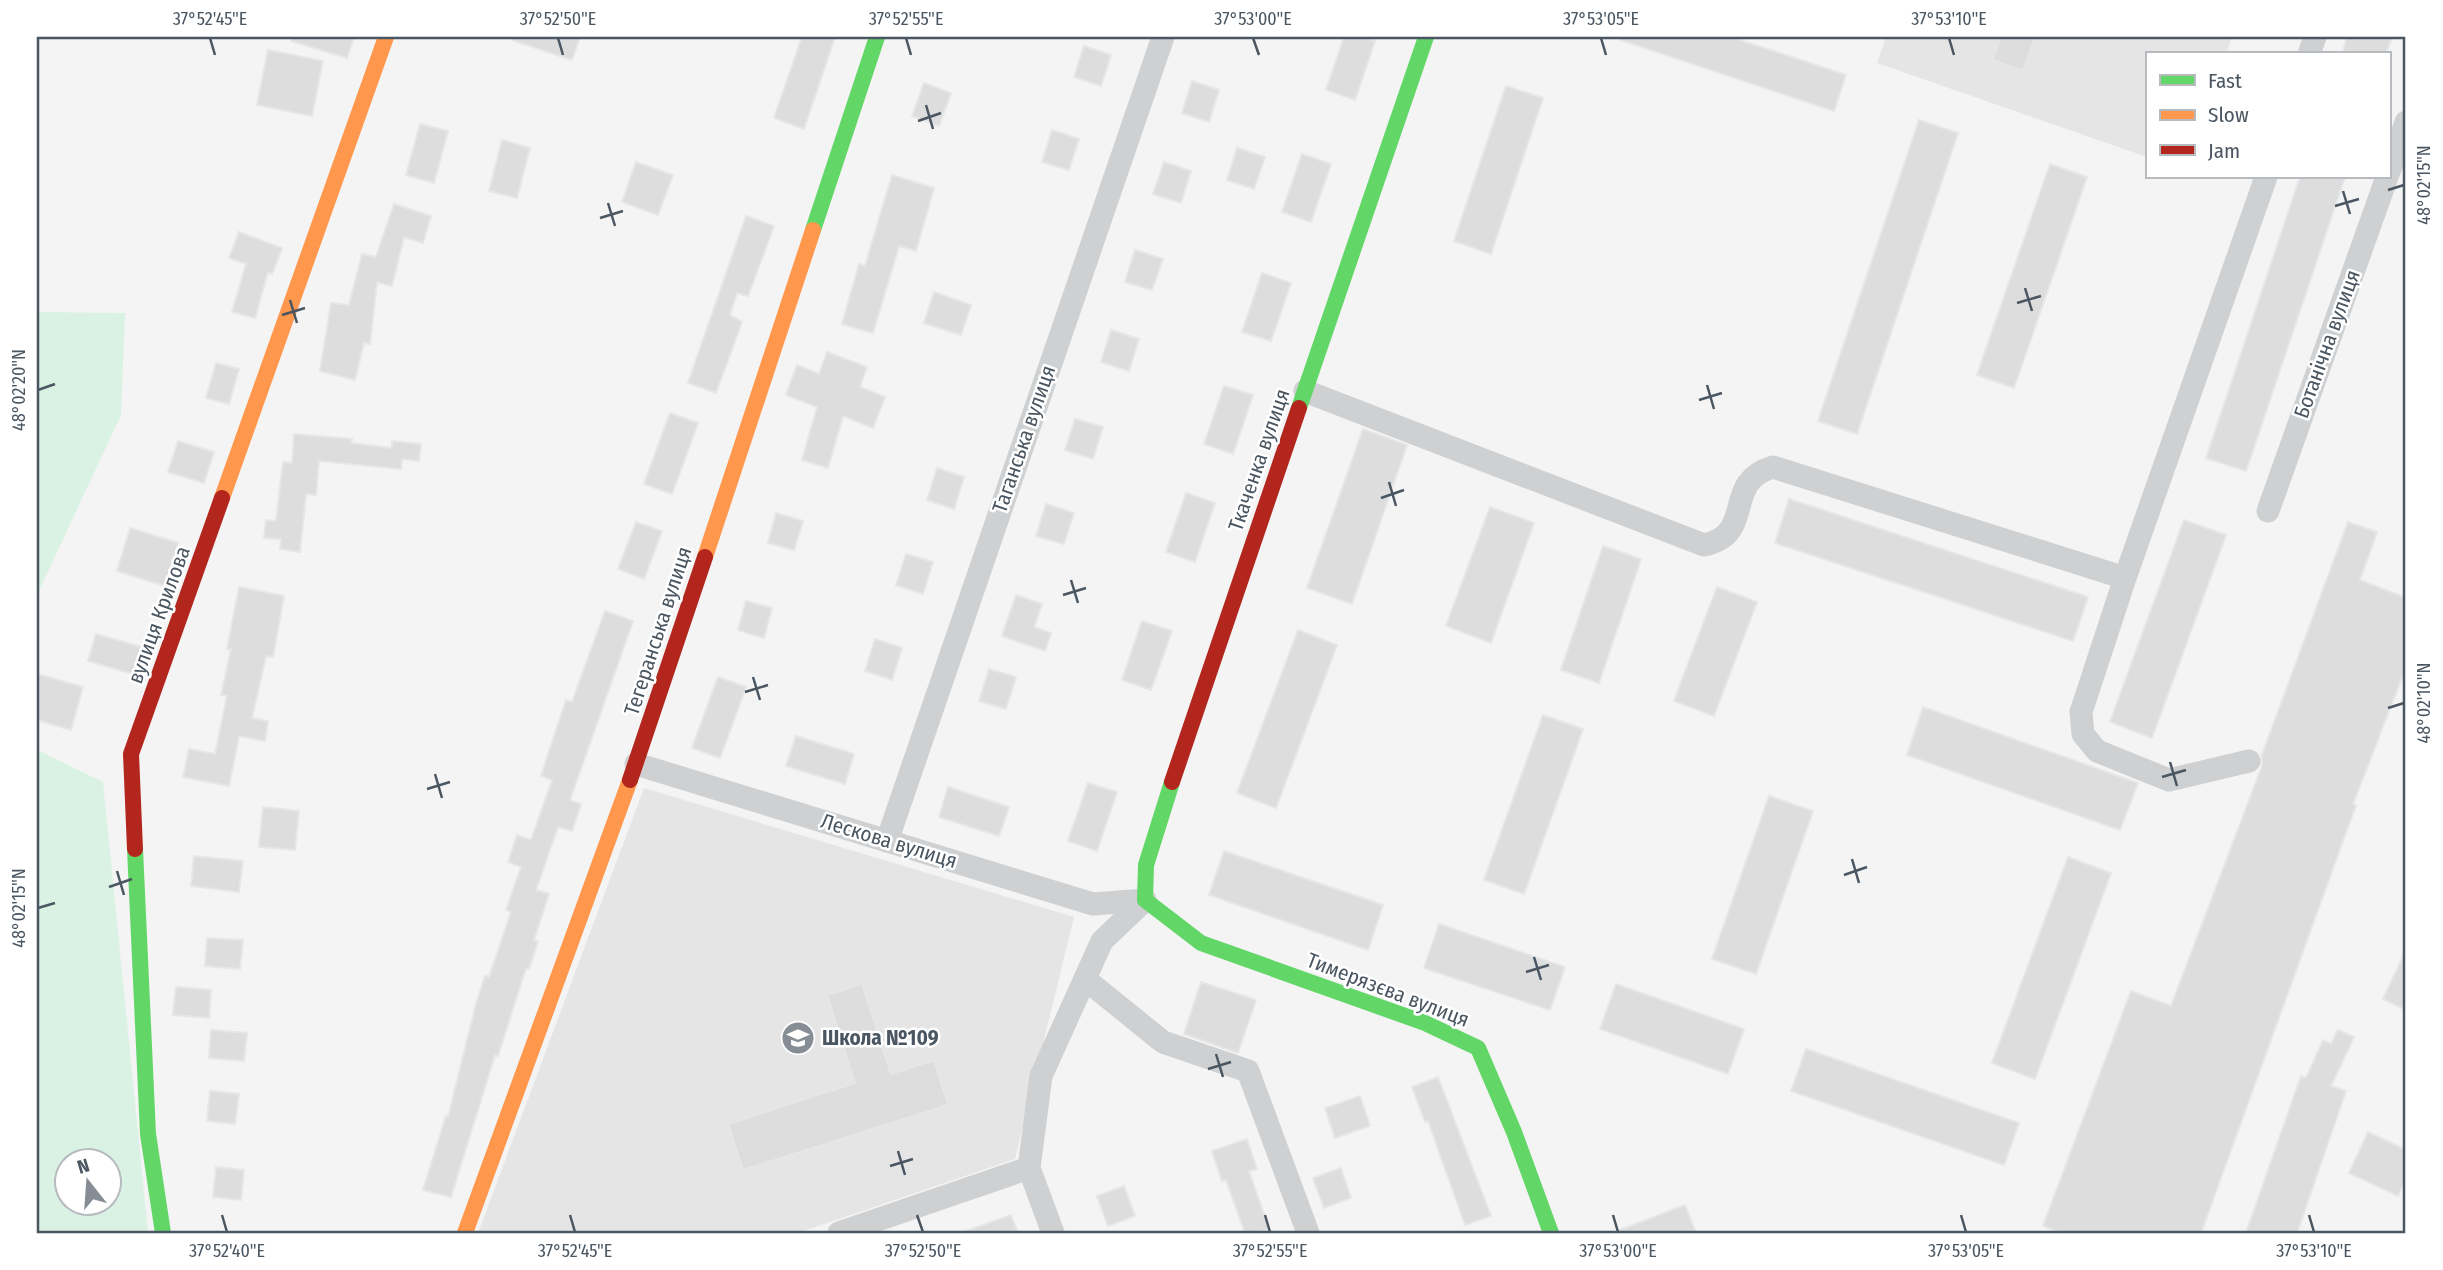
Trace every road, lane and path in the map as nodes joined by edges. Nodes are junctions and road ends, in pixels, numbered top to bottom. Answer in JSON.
{"nodes":[{"id":1,"x":386,"y":37,"type":"edge"},
{"id":2,"x":877,"y":37,"type":"edge"},
{"id":3,"x":1163,"y":37,"type":"edge"},
{"id":4,"x":1426,"y":37,"type":"edge"},
{"id":5,"x":2406,"y":122,"type":"edge"},
{"id":6,"x":2390,"y":169,"type":"edge"},
{"id":7,"x":2266,"y":178,"type":"edge"},
{"id":8,"x":2387,"y":178,"type":"edge"},
{"id":9,"x":1305,"y":391,"type":"junction"},
{"id":10,"x":2268,"y":511,"type":"dead end"},
{"id":11,"x":2125,"y":578,"type":"junction"},
{"id":12,"x":2249,"y":761,"type":"dead end"},
{"id":13,"x":636,"y":764,"type":"junction"},
{"id":14,"x":887,"y":841,"type":"junction"},
{"id":15,"x":1145,"y":900,"type":"junction"},
{"id":16,"x":1085,"y":979,"type":"junction"},
{"id":17,"x":1029,"y":1168,"type":"junction"},
{"id":18,"x":163,"y":1233,"type":"edge"},
{"id":19,"x":465,"y":1233,"type":"edge"},
{"id":20,"x":839,"y":1233,"type":"edge"},
{"id":21,"x":1053,"y":1233,"type":"edge"},
{"id":22,"x":1308,"y":1233,"type":"edge"},
{"id":23,"x":1551,"y":1233,"type":"edge"}],
"edges":[{"from":1,"to":18,"type":"street","name":"вулиця Крилова"},
{"from":2,"to":13,"type":"street","name":"Тегеранська вулиця"},
{"from":3,"to":14,"type":"street","name":"Таганська вулиця"},
{"from":4,"to":9,"type":"street","name":"Ткаченка вулиця"},
{"from":5,"to":6,"type":"street"},
{"from":7,"to":11,"type":"street"},
{"from":8,"to":10,"type":"street","name":"Ботанічна вулиця"},
{"from":9,"to":11,"type":"street"},
{"from":9,"to":15,"type":"street","name":"Ткаченка вулиця"},
{"from":11,"to":12,"type":"street"},
{"from":13,"to":14,"type":"street","name":"Лескова вулиця"},
{"from":13,"to":19,"type":"street","name":"Тегеранська вулиця"},
{"from":14,"to":15,"type":"street","name":"Лескова вулиця"},
{"from":15,"to":16,"type":"street"},
{"from":15,"to":23,"type":"street","name":"Тимерязєва вулиця"},
{"from":16,"to":17,"type":"street"},
{"from":16,"to":22,"type":"street"},
{"from":17,"to":20,"type":"street"},
{"from":17,"to":21,"type":"street"}]}
